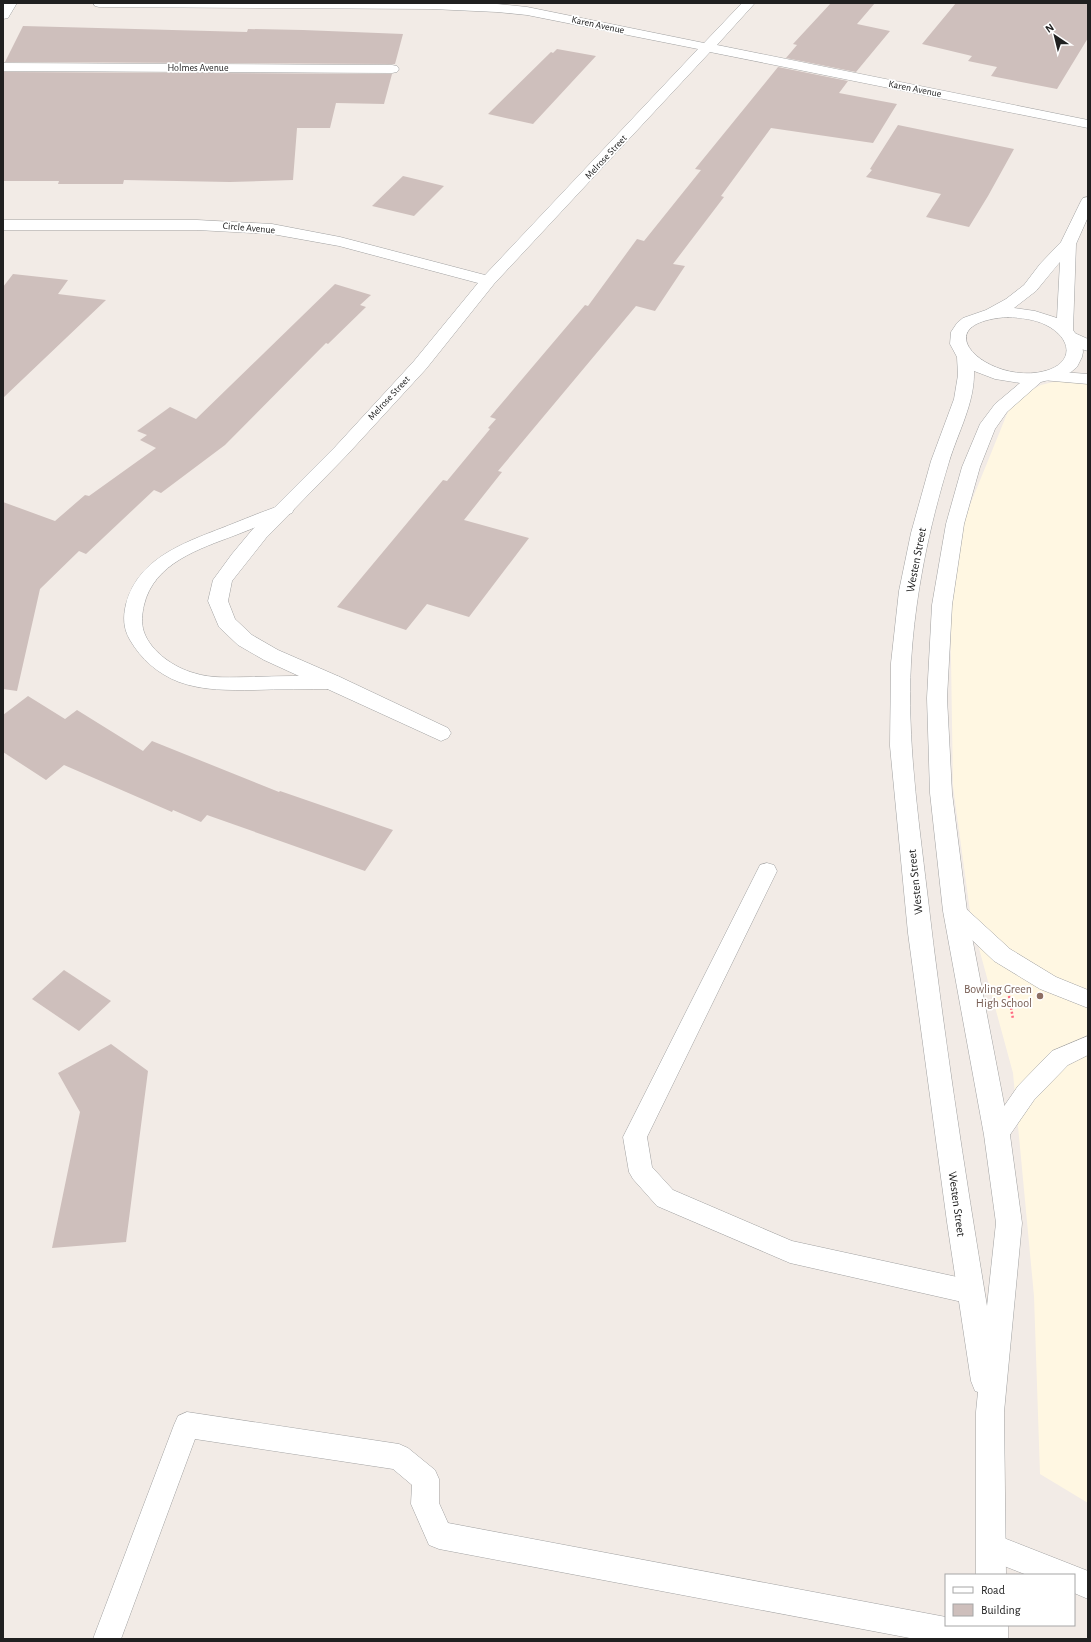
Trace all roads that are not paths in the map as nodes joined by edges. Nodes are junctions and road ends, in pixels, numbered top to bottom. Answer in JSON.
{"nodes":[{"id":1,"x":11,"y":3,"type":"edge"},
{"id":2,"x":99,"y":3,"type":"edge"},
{"id":3,"x":749,"y":3,"type":"edge"},
{"id":4,"x":275,"y":4,"type":"edge"},
{"id":5,"x":398,"y":4,"type":"edge"},
{"id":6,"x":3,"y":15,"type":"edge"},
{"id":7,"x":708,"y":48,"type":"junction"},
{"id":8,"x":3,"y":67,"type":"edge"},
{"id":9,"x":392,"y":69,"type":"dead end"},
{"id":10,"x":1088,"y":124,"type":"edge"},
{"id":11,"x":1088,"y":201,"type":"edge"},
{"id":12,"x":3,"y":225,"type":"edge"},
{"id":13,"x":1068,"y":244,"type":"junction"},
{"id":14,"x":488,"y":282,"type":"junction"},
{"id":15,"x":992,"y":313,"type":"junction"},
{"id":16,"x":1067,"y":334,"type":"junction"},
{"id":17,"x":1088,"y":346,"type":"edge"},
{"id":18,"x":965,"y":356,"type":"junction"},
{"id":19,"x":1042,"y":377,"type":"junction"},
{"id":20,"x":1088,"y":378,"type":"edge"},
{"id":21,"x":286,"y":509,"type":"junction"},
{"id":22,"x":333,"y":682,"type":"junction"},
{"id":23,"x":441,"y":733,"type":"dead end"},
{"id":24,"x":767,"y":871,"type":"dead end"},
{"id":25,"x":955,"y":911,"type":"junction"},
{"id":26,"x":1088,"y":999,"type":"edge"},
{"id":27,"x":1088,"y":1045,"type":"edge"},
{"id":28,"x":997,"y":1135,"type":"junction"},
{"id":29,"x":971,"y":1292,"type":"junction"},
{"id":30,"x":990,"y":1412,"type":"junction"},
{"id":31,"x":991,"y":1547,"type":"junction"},
{"id":32,"x":992,"y":1574,"type":"edge"},
{"id":33,"x":1060,"y":1574,"type":"edge"},
{"id":34,"x":1075,"y":1579,"type":"edge"},
{"id":35,"x":1088,"y":1585,"type":"edge"},
{"id":36,"x":992,"y":1626,"type":"edge"},
{"id":37,"x":107,"y":1639,"type":"edge"},
{"id":38,"x":991,"y":1639,"type":"edge"}],
"edges":[{"from":1,"to":6,"type":"street"},
{"from":2,"to":4,"type":"street","name":"Karen Avenue"},
{"from":3,"to":7,"type":"street","name":"Melrose Street"},
{"from":4,"to":5,"type":"street","name":"Karen Avenue"},
{"from":5,"to":7,"type":"street","name":"Karen Avenue"},
{"from":7,"to":10,"type":"street","name":"Karen Avenue"},
{"from":7,"to":14,"type":"street","name":"Melrose Street"},
{"from":8,"to":9,"type":"street","name":"Holmes Avenue"},
{"from":11,"to":13,"type":"street"},
{"from":12,"to":14,"type":"street","name":"Circle Avenue"},
{"from":13,"to":15,"type":"street"},
{"from":13,"to":16,"type":"street"},
{"from":14,"to":21,"type":"street","name":"Melrose Street"},
{"from":15,"to":16,"type":"street"},
{"from":15,"to":18,"type":"street"},
{"from":16,"to":17,"type":"street"},
{"from":16,"to":19,"type":"street"},
{"from":18,"to":19,"type":"street"},
{"from":18,"to":29,"type":"street","name":"Westen Street"},
{"from":19,"to":20,"type":"street"},
{"from":19,"to":25,"type":"street","name":"Westen Street"},
{"from":21,"to":22,"type":"street","name":"Melrose Street"},
{"from":21,"to":22,"type":"lane"},
{"from":22,"to":23,"type":"street","name":"Melrose Street"},
{"from":24,"to":29,"type":"lane"},
{"from":25,"to":26,"type":"lane"},
{"from":25,"to":28,"type":"street","name":"Westen Street"},
{"from":27,"to":28,"type":"lane"},
{"from":28,"to":30,"type":"street","name":"Westen Street"},
{"from":29,"to":30,"type":"street","name":"Westen Street"},
{"from":30,"to":31,"type":"street","name":"Westen Street"},
{"from":31,"to":32,"type":"street","name":"Westen Street"},
{"from":31,"to":33,"type":"lane"},
{"from":34,"to":35,"type":"lane"},
{"from":36,"to":38,"type":"street"},
{"from":37,"to":38,"type":"lane"}]}
